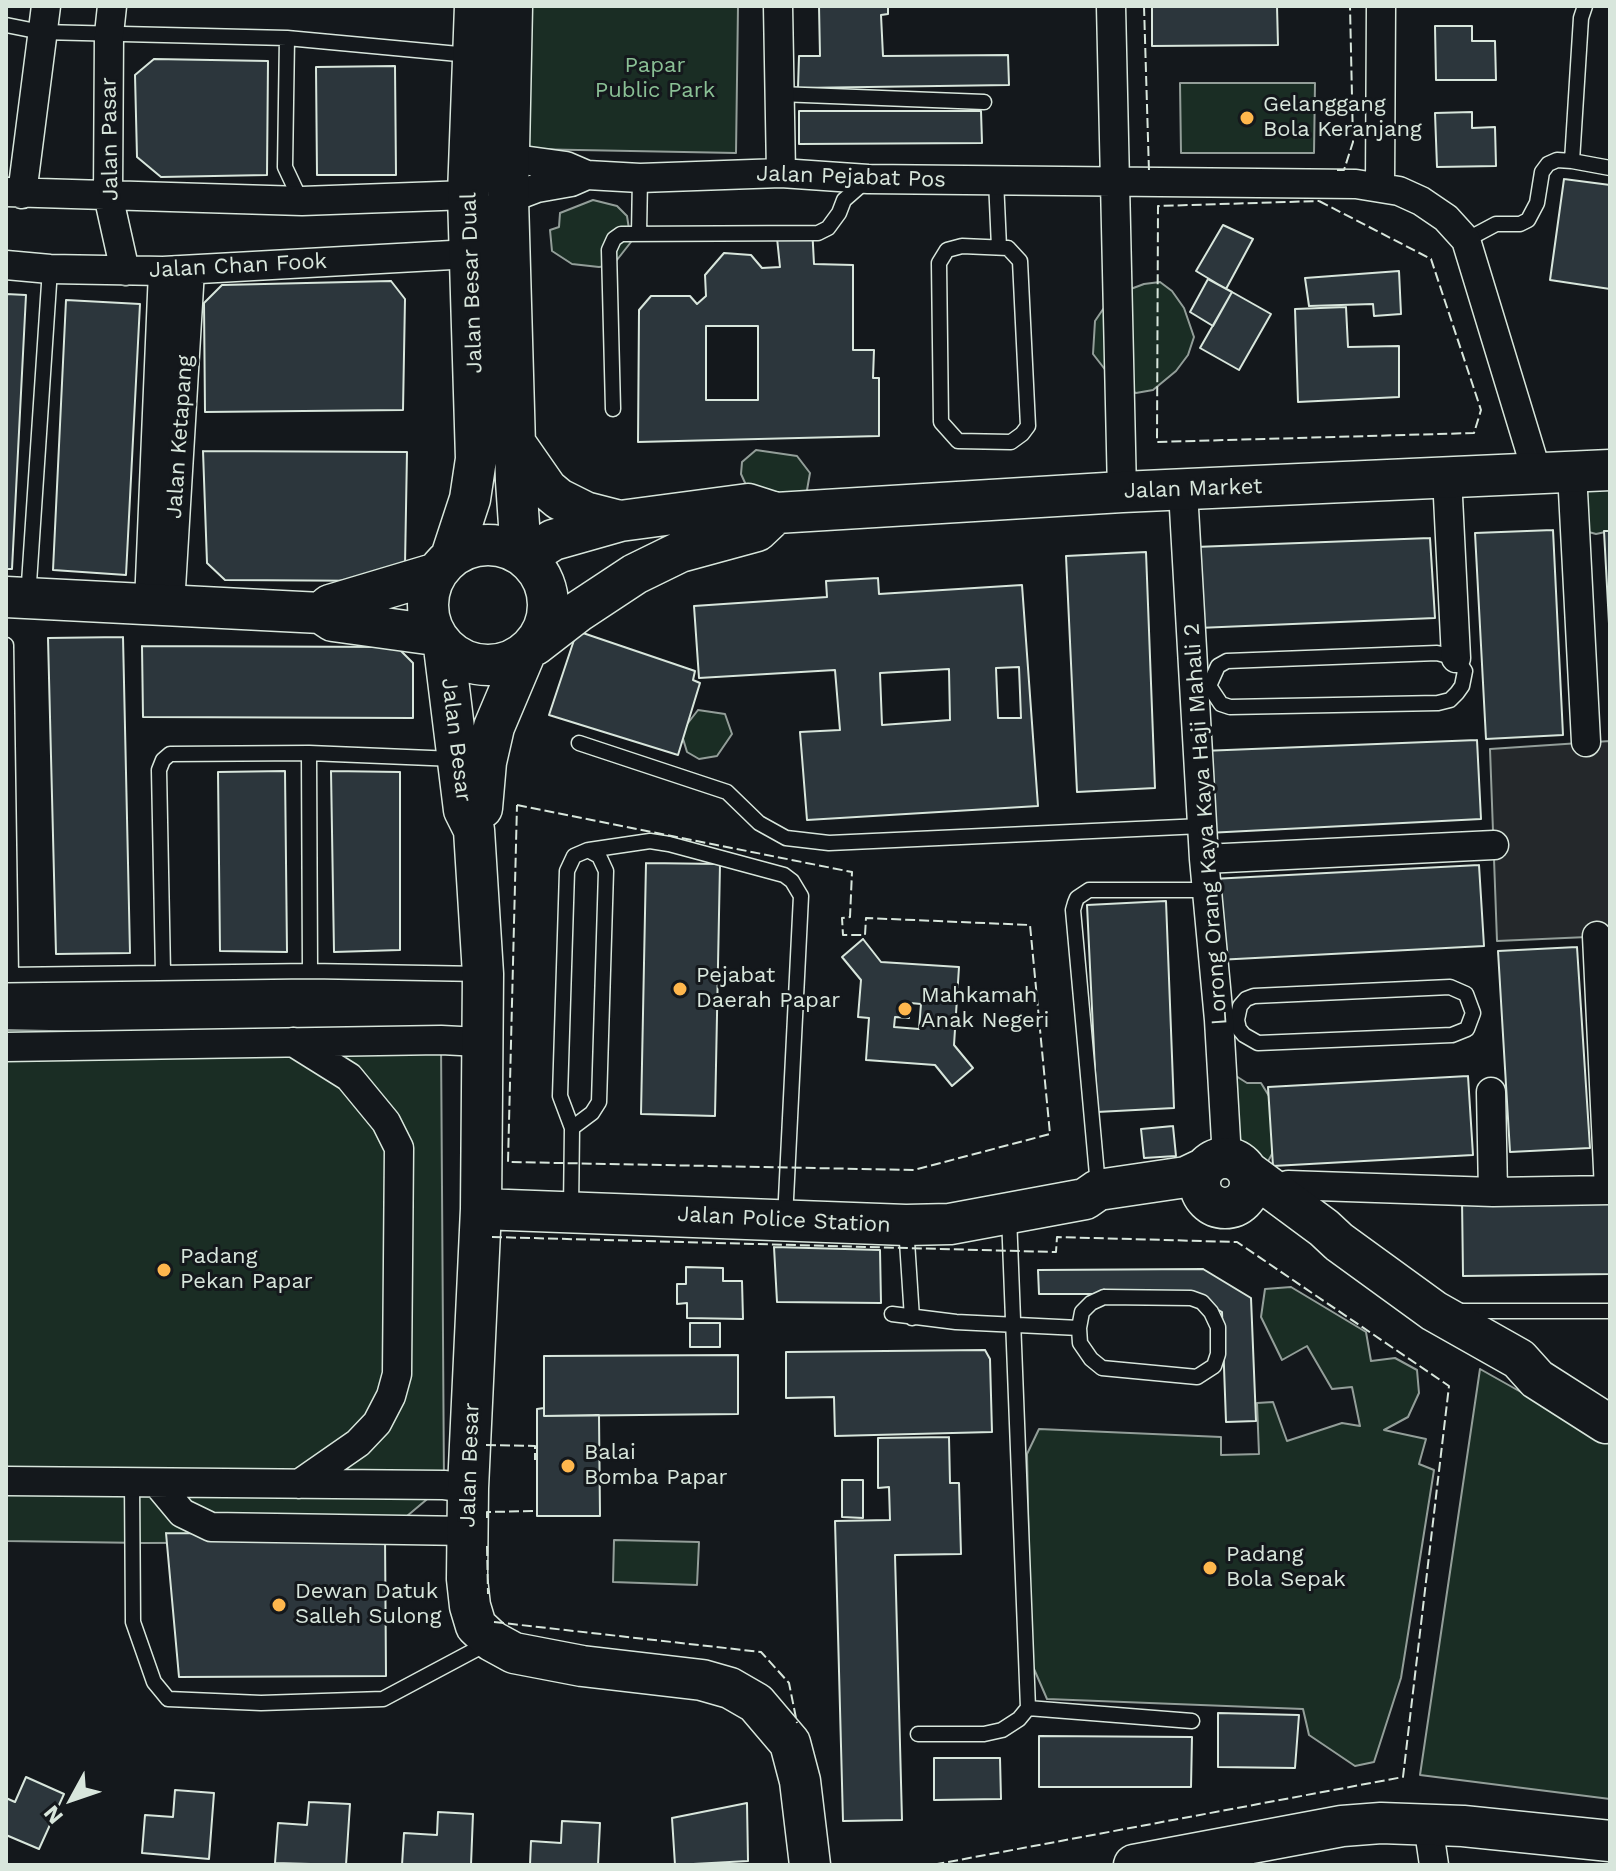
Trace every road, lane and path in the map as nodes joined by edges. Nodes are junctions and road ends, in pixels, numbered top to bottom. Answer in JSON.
{"nodes":[{"id":1,"x":475,"y":6,"type":"edge"},
{"id":2,"x":512,"y":6,"type":"edge"},
{"id":3,"x":778,"y":6,"type":"edge"},
{"id":4,"x":1111,"y":6,"type":"edge"},
{"id":5,"x":1381,"y":6,"type":"edge"},
{"id":6,"x":1585,"y":6,"type":"edge"},
{"id":7,"x":44,"y":19,"type":"edge"},
{"id":8,"x":110,"y":20,"type":"edge"},
{"id":9,"x":6,"y":25,"type":"edge"},
{"id":10,"x":287,"y":38,"type":"junction"},
{"id":11,"x":473,"y":55,"type":"junction"},
{"id":12,"x":779,"y":94,"type":"junction"},
{"id":13,"x":984,"y":102,"type":"dead end"},
{"id":14,"x":508,"y":158,"type":"junction"},
{"id":15,"x":1572,"y":161,"type":"junction"},
{"id":16,"x":1610,"y":168,"type":"edge"},
{"id":17,"x":781,"y":173,"type":"junction"},
{"id":18,"x":587,"y":175,"type":"junction"},
{"id":19,"x":640,"y":178,"type":"junction"},
{"id":20,"x":868,"y":179,"type":"junction"},
{"id":21,"x":996,"y":180,"type":"junction"},
{"id":22,"x":1115,"y":180,"type":"junction"},
{"id":23,"x":1380,"y":186,"type":"junction"},
{"id":24,"x":14,"y":193,"type":"edge"},
{"id":25,"x":108,"y":195,"type":"junction"},
{"id":26,"x":468,"y":195,"type":"junction"},
{"id":27,"x":508,"y":199,"type":"junction"},
{"id":28,"x":302,"y":201,"type":"junction"},
{"id":29,"x":639,"y":234,"type":"junction"},
{"id":30,"x":1466,"y":240,"type":"junction"},
{"id":31,"x":999,"y":247,"type":"junction"},
{"id":32,"x":470,"y":254,"type":"junction"},
{"id":33,"x":6,"y":265,"type":"edge"},
{"id":34,"x":50,"y":269,"type":"junction"},
{"id":35,"x":177,"y":270,"type":"junction"},
{"id":36,"x":125,"y":271,"type":"junction"},
{"id":37,"x":613,"y":409,"type":"dead end"},
{"id":38,"x":515,"y":443,"type":"junction"},
{"id":39,"x":1573,"y":472,"type":"edge"},
{"id":40,"x":1447,"y":477,"type":"junction"},
{"id":41,"x":1183,"y":491,"type":"junction"},
{"id":42,"x":1122,"y":492,"type":"junction"},
{"id":43,"x":776,"y":513,"type":"junction"},
{"id":44,"x":620,"y":521,"type":"junction"},
{"id":45,"x":523,"y":556,"type":"junction"},
{"id":46,"x":444,"y":565,"type":"junction"},
{"id":47,"x":17,"y":598,"type":"edge"},
{"id":48,"x":160,"y":604,"type":"junction"},
{"id":49,"x":321,"y":613,"type":"junction"},
{"id":50,"x":440,"y":641,"type":"junction"},
{"id":51,"x":6,"y":645,"type":"edge"},
{"id":52,"x":529,"y":650,"type":"junction"},
{"id":53,"x":1456,"y":658,"type":"junction"},
{"id":54,"x":1203,"y":687,"type":"junction"},
{"id":55,"x":1586,"y":742,"type":"dead end"},
{"id":56,"x":579,"y":743,"type":"dead end"},
{"id":57,"x":309,"y":753,"type":"junction"},
{"id":58,"x":460,"y":759,"type":"junction"},
{"id":59,"x":1202,"y":826,"type":"junction"},
{"id":60,"x":474,"y":830,"type":"junction"},
{"id":61,"x":1494,"y":845,"type":"dead end"},
{"id":62,"x":588,"y":850,"type":"junction"},
{"id":63,"x":1204,"y":859,"type":"junction"},
{"id":64,"x":1206,"y":890,"type":"junction"},
{"id":65,"x":1597,"y":936,"type":"dead end"},
{"id":66,"x":310,"y":971,"type":"junction"},
{"id":67,"x":163,"y":973,"type":"junction"},
{"id":68,"x":483,"y":974,"type":"junction"},
{"id":69,"x":8,"y":975,"type":"edge"},
{"id":70,"x":1228,"y":1020,"type":"junction"},
{"id":71,"x":293,"y":1042,"type":"junction"},
{"id":72,"x":480,"y":1042,"type":"junction"},
{"id":73,"x":6,"y":1047,"type":"edge"},
{"id":74,"x":1491,"y":1092,"type":"dead end"},
{"id":75,"x":564,"y":1108,"type":"junction"},
{"id":76,"x":584,"y":1118,"type":"junction"},
{"id":77,"x":572,"y":1128,"type":"junction"},
{"id":78,"x":1223,"y":1180,"type":"junction"},
{"id":79,"x":1288,"y":1185,"type":"dead end"},
{"id":80,"x":1610,"y":1190,"type":"edge"},
{"id":81,"x":1493,"y":1192,"type":"junction"},
{"id":82,"x":1092,"y":1195,"type":"junction"},
{"id":83,"x":481,"y":1209,"type":"junction"},
{"id":84,"x":571,"y":1211,"type":"junction"},
{"id":85,"x":1009,"y":1213,"type":"junction"},
{"id":86,"x":785,"y":1220,"type":"junction"},
{"id":87,"x":906,"y":1225,"type":"junction"},
{"id":88,"x":1434,"y":1311,"type":"junction"},
{"id":89,"x":1610,"y":1311,"type":"edge"},
{"id":90,"x":892,"y":1314,"type":"dead end"},
{"id":91,"x":912,"y":1318,"type":"junction"},
{"id":92,"x":1015,"y":1325,"type":"junction"},
{"id":93,"x":1079,"y":1328,"type":"junction"},
{"id":94,"x":1609,"y":1407,"type":"edge"},
{"id":95,"x":6,"y":1481,"type":"edge"},
{"id":96,"x":144,"y":1482,"type":"junction"},
{"id":97,"x":299,"y":1484,"type":"junction"},
{"id":98,"x":468,"y":1488,"type":"junction"},
{"id":99,"x":468,"y":1531,"type":"junction"},
{"id":100,"x":492,"y":1641,"type":"junction"},
{"id":101,"x":1028,"y":1708,"type":"junction"},
{"id":102,"x":1192,"y":1721,"type":"dead end"},
{"id":103,"x":918,"y":1734,"type":"dead end"},
{"id":104,"x":1428,"y":1824,"type":"junction"},
{"id":105,"x":1610,"y":1841,"type":"edge"},
{"id":106,"x":810,"y":1865,"type":"edge"},
{"id":107,"x":1134,"y":1865,"type":"edge"},
{"id":108,"x":1434,"y":1865,"type":"edge"}],
"edges":[{"from":1,"to":11,"type":"main road","name":"Jalan Besar Dual"},
{"from":2,"to":14,"type":"main road","name":"Jalan Besar Dual"},
{"from":3,"to":12,"type":"street"},
{"from":4,"to":22,"type":"street"},
{"from":5,"to":23,"type":"street"},
{"from":6,"to":15,"type":"lane"},
{"from":7,"to":8,"type":"lane"},
{"from":7,"to":9,"type":"lane"},
{"from":7,"to":24,"type":"street"},
{"from":8,"to":10,"type":"lane"},
{"from":8,"to":25,"type":"street","name":"Jalan Pasar"},
{"from":10,"to":11,"type":"lane"},
{"from":10,"to":28,"type":"lane"},
{"from":11,"to":26,"type":"main road","name":"Jalan Besar Dual"},
{"from":12,"to":13,"type":"lane"},
{"from":12,"to":17,"type":"street"},
{"from":14,"to":18,"type":"street","name":"Jalan Pejabat Pos"},
{"from":14,"to":27,"type":"main road","name":"Jalan Besar Dual"},
{"from":15,"to":16,"type":"lane"},
{"from":15,"to":30,"type":"lane"},
{"from":17,"to":19,"type":"street","name":"Jalan Pejabat Pos"},
{"from":17,"to":20,"type":"street","name":"Jalan Pejabat Pos"},
{"from":18,"to":19,"type":"street","name":"Jalan Pejabat Pos"},
{"from":18,"to":27,"type":"street","name":"Jalan Pejabat Pos"},
{"from":19,"to":29,"type":"lane"},
{"from":20,"to":21,"type":"street","name":"Jalan Pejabat Pos"},
{"from":20,"to":29,"type":"lane"},
{"from":21,"to":22,"type":"street","name":"Jalan Pejabat Pos"},
{"from":21,"to":31,"type":"lane"},
{"from":22,"to":23,"type":"street","name":"Jalan Pejabat Pos"},
{"from":22,"to":42,"type":"street"},
{"from":23,"to":30,"type":"street","name":"Jalan Pejabat Pos"},
{"from":24,"to":25,"type":"street"},
{"from":25,"to":28,"type":"street"},
{"from":25,"to":36,"type":"street","name":"Jalan Pasar"},
{"from":26,"to":28,"type":"street"},
{"from":26,"to":32,"type":"main road","name":"Jalan Besar Dual"},
{"from":27,"to":38,"type":"main road","name":"Jalan Besar Dual"},
{"from":29,"to":37,"type":"lane"},
{"from":30,"to":39,"type":"street"},
{"from":31,"to":31,"type":"lane"},
{"from":32,"to":35,"type":"street","name":"Jalan Chan Fook"},
{"from":32,"to":46,"type":"main road","name":"Jalan Besar Dual"},
{"from":33,"to":34,"type":"street","name":"Jalan Chan Fook"},
{"from":34,"to":36,"type":"street","name":"Jalan Chan Fook"},
{"from":34,"to":47,"type":"lane"},
{"from":35,"to":36,"type":"street","name":"Jalan Chan Fook"},
{"from":35,"to":48,"type":"street","name":"Jalan Ketapang"},
{"from":38,"to":44,"type":"main road"},
{"from":38,"to":45,"type":"main road","name":"Jalan Besar Dual"},
{"from":39,"to":40,"type":"main road","name":"Jalan Market"},
{"from":39,"to":55,"type":"street"},
{"from":40,"to":41,"type":"main road","name":"Jalan Market"},
{"from":40,"to":53,"type":"street"},
{"from":41,"to":42,"type":"main road","name":"Jalan Market"},
{"from":41,"to":54,"type":"street","name":"Lorong Orang Kaya Kaya Haji Mahali 2"},
{"from":42,"to":43,"type":"main road","name":"Jalan Market"},
{"from":43,"to":44,"type":"main road","name":"Jalan Market"},
{"from":43,"to":52,"type":"main road"},
{"from":44,"to":45,"type":"main road","name":"Jalan Market"},
{"from":45,"to":46,"type":"main road"},
{"from":45,"to":52,"type":"main road"},
{"from":46,"to":49,"type":"main road"},
{"from":46,"to":50,"type":"main road"},
{"from":47,"to":48,"type":"main road"},
{"from":48,"to":49,"type":"main road"},
{"from":49,"to":50,"type":"main road"},
{"from":50,"to":52,"type":"main road"},
{"from":50,"to":58,"type":"main road","name":"Jalan Besar"},
{"from":51,"to":69,"type":"lane"},
{"from":52,"to":60,"type":"main road","name":"Jalan Besar"},
{"from":53,"to":54,"type":"lane"},
{"from":53,"to":54,"type":"lane"},
{"from":54,"to":59,"type":"street","name":"Lorong Orang Kaya Kaya Haji Mahali 2"},
{"from":56,"to":59,"type":"lane"},
{"from":57,"to":58,"type":"lane"},
{"from":57,"to":66,"type":"lane"},
{"from":57,"to":67,"type":"lane"},
{"from":58,"to":60,"type":"main road","name":"Jalan Besar"},
{"from":59,"to":63,"type":"street","name":"Lorong Orang Kaya Kaya Haji Mahali 2"},
{"from":60,"to":68,"type":"main road","name":"Jalan Besar"},
{"from":61,"to":63,"type":"street"},
{"from":62,"to":75,"type":"lane"},
{"from":62,"to":76,"type":"lane"},
{"from":62,"to":86,"type":"lane"},
{"from":63,"to":64,"type":"street","name":"Lorong Orang Kaya Kaya Haji Mahali 2"},
{"from":64,"to":70,"type":"street","name":"Lorong Orang Kaya Kaya Haji Mahali 2"},
{"from":64,"to":82,"type":"lane"},
{"from":65,"to":80,"type":"street"},
{"from":66,"to":67,"type":"lane"},
{"from":66,"to":68,"type":"lane"},
{"from":67,"to":69,"type":"lane"},
{"from":68,"to":72,"type":"main road","name":"Jalan Besar"},
{"from":70,"to":70,"type":"lane"},
{"from":70,"to":78,"type":"street","name":"Lorong Orang Kaya Kaya Haji Mahali 2"},
{"from":71,"to":72,"type":"street"},
{"from":71,"to":73,"type":"street"},
{"from":71,"to":97,"type":"street"},
{"from":72,"to":83,"type":"main road","name":"Jalan Besar"},
{"from":74,"to":81,"type":"street"},
{"from":75,"to":76,"type":"lane"},
{"from":75,"to":77,"type":"lane"},
{"from":76,"to":77,"type":"lane"},
{"from":77,"to":84,"type":"lane"},
{"from":78,"to":82,"type":"main road","name":"Jalan Police Station"},
{"from":78,"to":88,"type":"main road","name":"Jalan Police Station"},
{"from":79,"to":81,"type":"street"},
{"from":80,"to":81,"type":"street"},
{"from":82,"to":85,"type":"main road","name":"Jalan Police Station"},
{"from":83,"to":84,"type":"main road","name":"Jalan Police Station"},
{"from":83,"to":98,"type":"main road","name":"Jalan Besar"},
{"from":84,"to":86,"type":"main road","name":"Jalan Police Station"},
{"from":85,"to":87,"type":"main road","name":"Jalan Police Station"},
{"from":85,"to":92,"type":"lane"},
{"from":86,"to":87,"type":"main road","name":"Jalan Police Station"},
{"from":87,"to":91,"type":"lane"},
{"from":88,"to":89,"type":"lane"},
{"from":88,"to":94,"type":"main road","name":"Jalan Police Station"},
{"from":90,"to":91,"type":"lane"},
{"from":91,"to":92,"type":"lane"},
{"from":92,"to":93,"type":"lane"},
{"from":92,"to":101,"type":"lane"},
{"from":93,"to":93,"type":"lane"},
{"from":95,"to":96,"type":"street"},
{"from":96,"to":97,"type":"street"},
{"from":96,"to":99,"type":"street"},
{"from":96,"to":100,"type":"lane"},
{"from":97,"to":98,"type":"street"},
{"from":98,"to":99,"type":"main road","name":"Jalan Besar"},
{"from":99,"to":100,"type":"main road","name":"Jalan Besar"},
{"from":100,"to":106,"type":"main road"},
{"from":101,"to":102,"type":"lane"},
{"from":101,"to":103,"type":"lane"},
{"from":104,"to":105,"type":"main road"},
{"from":104,"to":107,"type":"main road"},
{"from":104,"to":108,"type":"street"}]}
